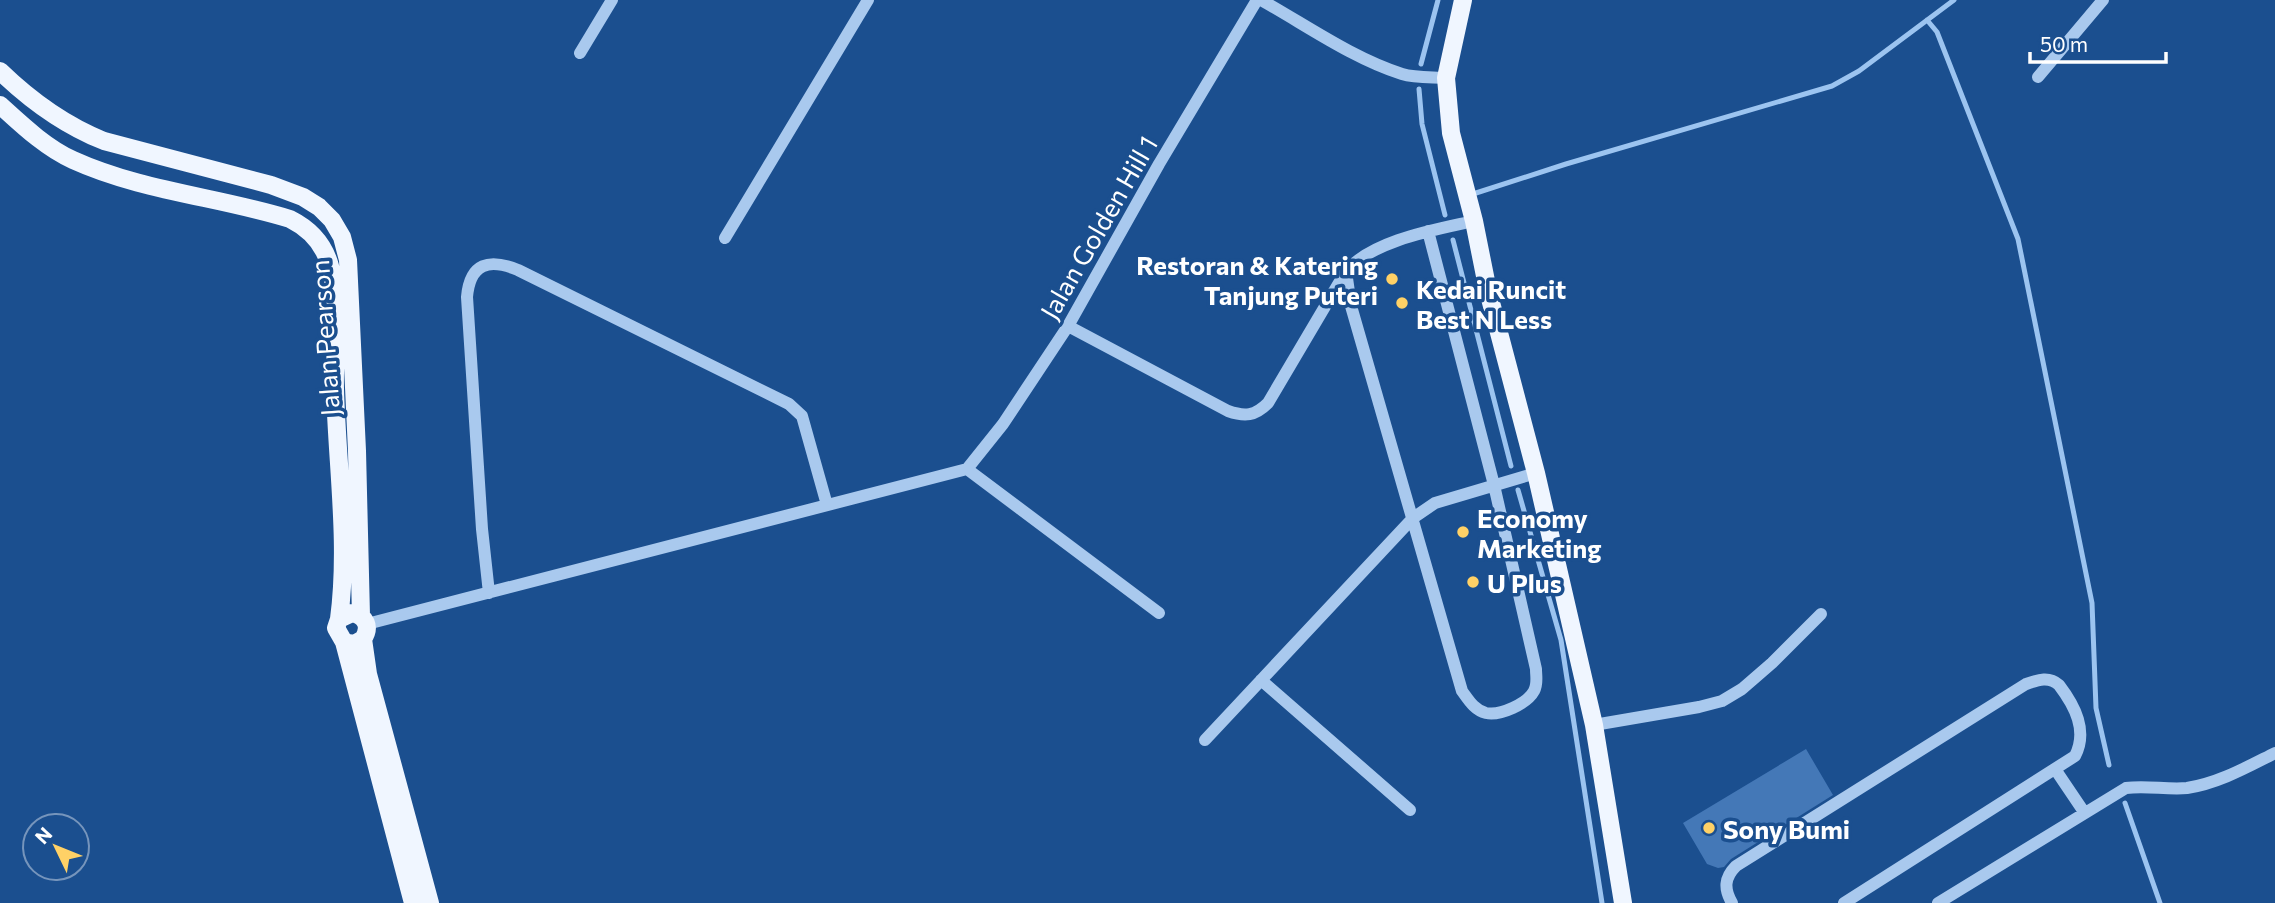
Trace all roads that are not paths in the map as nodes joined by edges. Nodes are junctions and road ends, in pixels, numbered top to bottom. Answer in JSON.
{"nodes":[{"id":1,"x":612,"y":0,"type":"edge"},
{"id":2,"x":868,"y":0,"type":"edge"},
{"id":3,"x":1259,"y":0,"type":"edge"},
{"id":4,"x":1463,"y":0,"type":"edge"},
{"id":5,"x":2103,"y":0,"type":"edge"},
{"id":6,"x":580,"y":53,"type":"dead end"},
{"id":7,"x":0,"y":71,"type":"edge"},
{"id":8,"x":2038,"y":77,"type":"dead end"},
{"id":9,"x":1446,"y":78,"type":"junction"},
{"id":10,"x":0,"y":105,"type":"edge"},
{"id":11,"x":1474,"y":221,"type":"junction"},
{"id":12,"x":1428,"y":231,"type":"junction"},
{"id":13,"x":725,"y":237,"type":"dead end"},
{"id":14,"x":1346,"y":271,"type":"junction"},
{"id":15,"x":1068,"y":326,"type":"junction"},
{"id":16,"x":967,"y":469,"type":"junction"},
{"id":17,"x":1536,"y":473,"type":"junction"},
{"id":18,"x":1494,"y":485,"type":"junction"},
{"id":19,"x":827,"y":505,"type":"junction"},
{"id":20,"x":1413,"y":518,"type":"junction"},
{"id":21,"x":489,"y":593,"type":"junction"},
{"id":22,"x":1160,"y":613,"type":"dead end"},
{"id":23,"x":1821,"y":614,"type":"dead end"},
{"id":24,"x":339,"y":619,"type":"junction"},
{"id":25,"x":364,"y":626,"type":"junction"},
{"id":26,"x":344,"y":642,"type":"junction"},
{"id":27,"x":1261,"y":680,"type":"junction"},
{"id":28,"x":1594,"y":725,"type":"junction"},
{"id":29,"x":1205,"y":740,"type":"dead end"},
{"id":30,"x":2275,"y":753,"type":"edge"},
{"id":31,"x":2055,"y":769,"type":"junction"},
{"id":32,"x":1410,"y":810,"type":"dead end"},
{"id":33,"x":2084,"y":812,"type":"junction"},
{"id":34,"x":412,"y":903,"type":"edge"},
{"id":35,"x":430,"y":903,"type":"edge"},
{"id":36,"x":1623,"y":903,"type":"edge"},
{"id":37,"x":1732,"y":903,"type":"edge"},
{"id":38,"x":1844,"y":903,"type":"edge"},
{"id":39,"x":1938,"y":903,"type":"edge"}],
"edges":[{"from":1,"to":6,"type":"street"},
{"from":2,"to":13,"type":"street"},
{"from":3,"to":9,"type":"street"},
{"from":3,"to":15,"type":"street","name":"Jalan Golden Hill 1"},
{"from":4,"to":9,"type":"main road"},
{"from":5,"to":8,"type":"street"},
{"from":7,"to":25,"type":"main road","name":"Jalan Pearson"},
{"from":9,"to":11,"type":"main road"},
{"from":10,"to":24,"type":"main road","name":"Jalan Pearson"},
{"from":11,"to":12,"type":"street"},
{"from":11,"to":17,"type":"main road"},
{"from":12,"to":14,"type":"street"},
{"from":12,"to":18,"type":"street"},
{"from":14,"to":15,"type":"street"},
{"from":14,"to":20,"type":"street"},
{"from":15,"to":16,"type":"street","name":"Jalan Golden Hill 1"},
{"from":16,"to":19,"type":"street"},
{"from":16,"to":22,"type":"street"},
{"from":17,"to":18,"type":"street"},
{"from":17,"to":28,"type":"main road"},
{"from":18,"to":20,"type":"street"},
{"from":18,"to":20,"type":"street"},
{"from":19,"to":21,"type":"street"},
{"from":19,"to":21,"type":"street"},
{"from":20,"to":27,"type":"street"},
{"from":21,"to":25,"type":"street"},
{"from":23,"to":28,"type":"street"},
{"from":24,"to":25,"type":"main road"},
{"from":24,"to":26,"type":"main road"},
{"from":25,"to":26,"type":"main road"},
{"from":25,"to":35,"type":"main road","name":"Jalan Pearson"},
{"from":26,"to":34,"type":"main road"},
{"from":27,"to":29,"type":"street"},
{"from":27,"to":32,"type":"street"},
{"from":28,"to":36,"type":"main road"},
{"from":30,"to":33,"type":"street"},
{"from":31,"to":33,"type":"street"},
{"from":31,"to":37,"type":"street"},
{"from":31,"to":38,"type":"street"},
{"from":33,"to":39,"type":"street"}]}
